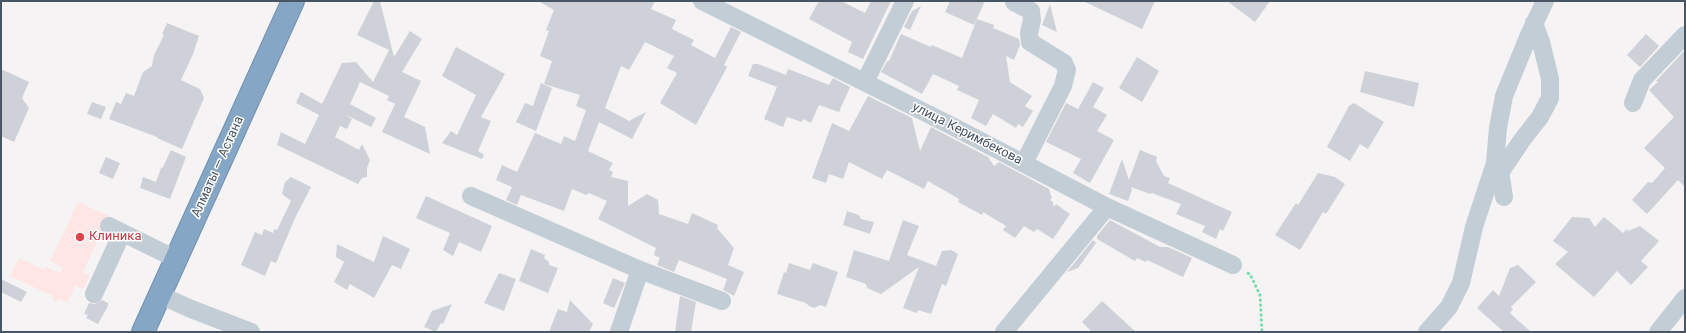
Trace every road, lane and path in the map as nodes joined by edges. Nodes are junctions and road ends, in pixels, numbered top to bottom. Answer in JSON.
{"nodes":[{"id":1,"x":293,"y":1,"type":"edge"},
{"id":2,"x":702,"y":1,"type":"edge"},
{"id":3,"x":905,"y":1,"type":"edge"},
{"id":4,"x":1545,"y":1,"type":"edge"},
{"id":5,"x":1014,"y":2,"type":"dead end"},
{"id":6,"x":1534,"y":23,"type":"junction"},
{"id":7,"x":1685,"y":35,"type":"edge"},
{"id":8,"x":866,"y":82,"type":"junction"},
{"id":9,"x":1633,"y":103,"type":"dead end"},
{"id":10,"x":1024,"y":163,"type":"junction"},
{"id":11,"x":1497,"y":168,"type":"junction"},
{"id":12,"x":471,"y":196,"type":"dead end"},
{"id":13,"x":1504,"y":197,"type":"dead end"},
{"id":14,"x":1107,"y":207,"type":"junction"},
{"id":15,"x":176,"y":259,"type":"junction"},
{"id":16,"x":1233,"y":265,"type":"joint"},
{"id":17,"x":640,"y":270,"type":"junction"},
{"id":18,"x":94,"y":294,"type":"dead end"},
{"id":19,"x":160,"y":295,"type":"junction"},
{"id":20,"x":1685,"y":298,"type":"edge"},
{"id":21,"x":722,"y":301,"type":"dead end"},
{"id":22,"x":142,"y":332,"type":"edge"},
{"id":23,"x":251,"y":332,"type":"edge"},
{"id":24,"x":619,"y":332,"type":"edge"},
{"id":25,"x":1004,"y":332,"type":"edge"},
{"id":26,"x":1262,"y":332,"type":"edge"},
{"id":27,"x":1427,"y":332,"type":"edge"},
{"id":28,"x":1658,"y":332,"type":"edge"}],
"edges":[{"from":1,"to":15,"type":"highway","name":"Алматы — Астана"},
{"from":2,"to":8,"type":"street","name":"улица Керимбекова"},
{"from":3,"to":8,"type":"street"},
{"from":4,"to":6,"type":"street"},
{"from":5,"to":10,"type":"street"},
{"from":6,"to":11,"type":"street"},
{"from":6,"to":11,"type":"street"},
{"from":7,"to":9,"type":"street"},
{"from":8,"to":10,"type":"street","name":"улица Керимбекова"},
{"from":10,"to":14,"type":"street","name":"улица Керимбекова"},
{"from":11,"to":13,"type":"street"},
{"from":11,"to":27,"type":"street"},
{"from":12,"to":17,"type":"street"},
{"from":14,"to":16,"type":"street","name":"улица Керимбекова"},
{"from":14,"to":25,"type":"street"},
{"from":15,"to":18,"type":"street"},
{"from":15,"to":19,"type":"highway","name":"Алматы — Астана"},
{"from":16,"to":26,"type":"path"},
{"from":17,"to":21,"type":"street"},
{"from":17,"to":24,"type":"street"},
{"from":19,"to":22,"type":"highway","name":"Алматы — Астана"},
{"from":19,"to":23,"type":"street"},
{"from":20,"to":28,"type":"street"}]}
